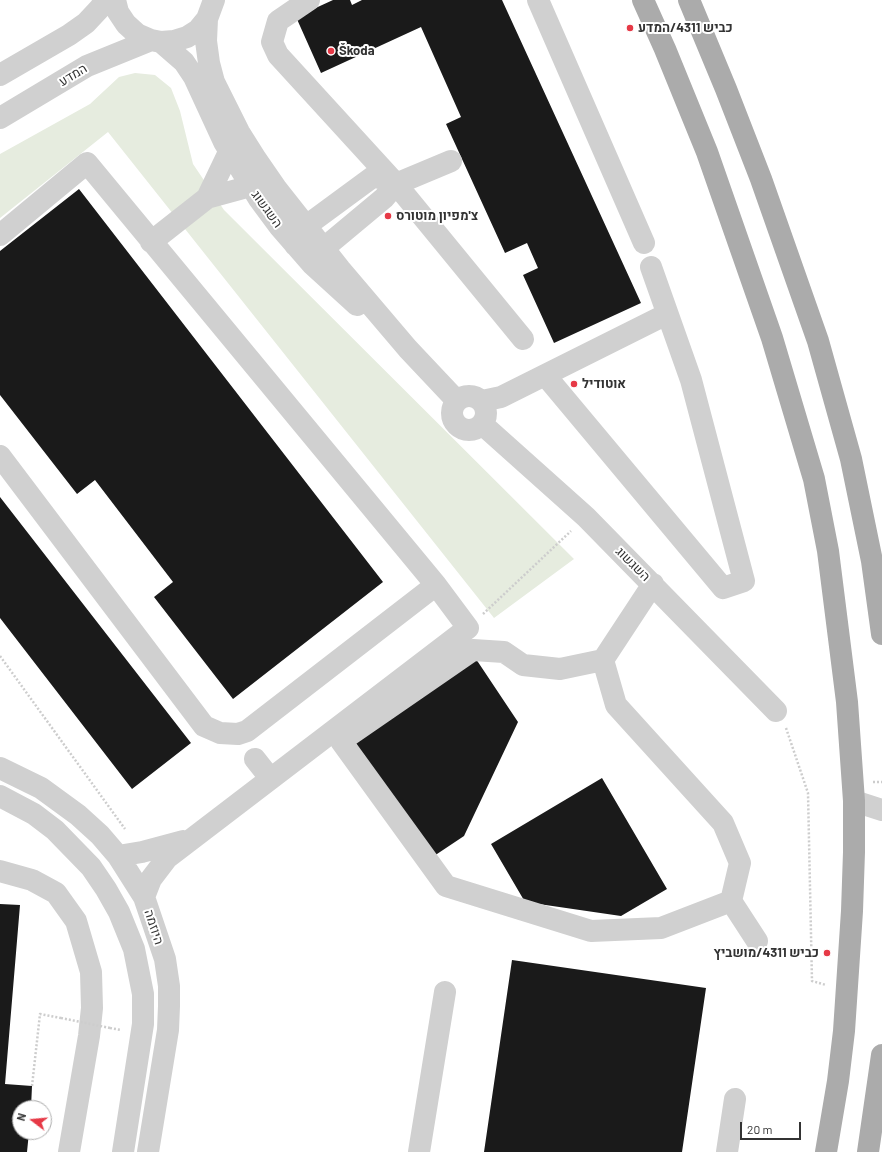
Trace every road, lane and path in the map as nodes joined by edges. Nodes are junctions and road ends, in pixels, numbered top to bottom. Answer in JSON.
{"nodes":[{"id":1,"x":105,"y":0,"type":"edge"},
{"id":2,"x":115,"y":0,"type":"edge"},
{"id":3,"x":309,"y":0,"type":"edge"},
{"id":4,"x":538,"y":0,"type":"edge"},
{"id":5,"x":643,"y":0,"type":"edge"},
{"id":6,"x":689,"y":0,"type":"edge"},
{"id":7,"x":210,"y":10,"type":"edge"},
{"id":8,"x":156,"y":41,"type":"junction"},
{"id":9,"x":0,"y":75,"type":"edge"},
{"id":10,"x":0,"y":118,"type":"edge"},
{"id":11,"x":229,"y":152,"type":"junction"},
{"id":12,"x":450,"y":162,"type":"dead end"},
{"id":13,"x":396,"y":184,"type":"junction"},
{"id":14,"x":251,"y":186,"type":"junction"},
{"id":15,"x":208,"y":198,"type":"junction"},
{"id":16,"x":0,"y":235,"type":"edge"},
{"id":17,"x":301,"y":236,"type":"junction"},
{"id":18,"x":151,"y":242,"type":"junction"},
{"id":19,"x":644,"y":243,"type":"dead end"},
{"id":20,"x":324,"y":248,"type":"junction"},
{"id":21,"x":651,"y":267,"type":"dead end"},
{"id":22,"x":667,"y":314,"type":"junction"},
{"id":23,"x":523,"y":339,"type":"dead end"},
{"id":24,"x":408,"y":349,"type":"junction"},
{"id":25,"x":545,"y":375,"type":"junction"},
{"id":26,"x":457,"y":401,"type":"junction"},
{"id":27,"x":482,"y":401,"type":"junction"},
{"id":28,"x":482,"y":424,"type":"junction"},
{"id":29,"x":0,"y":456,"type":"edge"},
{"id":30,"x":586,"y":517,"type":"junction"},
{"id":31,"x":653,"y":584,"type":"junction"},
{"id":32,"x":436,"y":585,"type":"junction"},
{"id":33,"x":468,"y":628,"type":"junction"},
{"id":34,"x":882,"y":634,"type":"edge"},
{"id":35,"x":0,"y":656,"type":"edge"},
{"id":36,"x":604,"y":660,"type":"junction"},
{"id":37,"x":776,"y":711,"type":"joint"},
{"id":38,"x":255,"y":759,"type":"dead end"},
{"id":39,"x":0,"y":768,"type":"edge"},
{"id":40,"x":270,"y":778,"type":"junction"},
{"id":41,"x":882,"y":794,"type":"edge"},
{"id":42,"x":0,"y":796,"type":"edge"},
{"id":43,"x":854,"y":801,"type":"junction"},
{"id":44,"x":882,"y":810,"type":"edge"},
{"id":45,"x":190,"y":839,"type":"junction"},
{"id":46,"x":142,"y":852,"type":"junction"},
{"id":47,"x":118,"y":856,"type":"junction"},
{"id":48,"x":0,"y":871,"type":"edge"},
{"id":49,"x":144,"y":897,"type":"junction"},
{"id":50,"x":731,"y":902,"type":"junction"},
{"id":51,"x":757,"y":941,"type":"dead end"},
{"id":52,"x":848,"y":991,"type":"junction"},
{"id":53,"x":445,"y":992,"type":"dead end"},
{"id":54,"x":110,"y":1028,"type":"dead end"},
{"id":55,"x":882,"y":1055,"type":"edge"},
{"id":56,"x":32,"y":1086,"type":"dead end"},
{"id":57,"x":735,"y":1099,"type":"dead end"},
{"id":58,"x":69,"y":1152,"type":"edge"},
{"id":59,"x":123,"y":1152,"type":"edge"},
{"id":60,"x":148,"y":1152,"type":"edge"},
{"id":61,"x":419,"y":1152,"type":"edge"},
{"id":62,"x":727,"y":1152,"type":"edge"},
{"id":63,"x":826,"y":1152,"type":"edge"},
{"id":64,"x":868,"y":1152,"type":"edge"}],
"edges":[{"from":1,"to":9,"type":"street"},
{"from":2,"to":8,"type":"street","name":"השגשוג"},
{"from":3,"to":13,"type":"street"},
{"from":4,"to":19,"type":"street"},
{"from":5,"to":43,"type":"main road"},
{"from":6,"to":34,"type":"main road"},
{"from":7,"to":8,"type":"street","name":"המדע"},
{"from":7,"to":17,"type":"street","name":"השגשוג"},
{"from":8,"to":10,"type":"street","name":"המדע"},
{"from":8,"to":11,"type":"street","name":"השגשוג"},
{"from":11,"to":14,"type":"street","name":"השגשוג"},
{"from":11,"to":15,"type":"street"},
{"from":12,"to":13,"type":"street"},
{"from":13,"to":17,"type":"street"},
{"from":13,"to":20,"type":"street"},
{"from":13,"to":23,"type":"street"},
{"from":14,"to":15,"type":"street"},
{"from":14,"to":17,"type":"street","name":"השגשוג"},
{"from":15,"to":18,"type":"street"},
{"from":16,"to":18,"type":"street"},
{"from":17,"to":20,"type":"street","name":"השגשוג"},
{"from":17,"to":24,"type":"street","name":"השגשוג"},
{"from":18,"to":32,"type":"street"},
{"from":20,"to":24,"type":"street","name":"השגשוג"},
{"from":21,"to":22,"type":"street"},
{"from":22,"to":25,"type":"street"},
{"from":22,"to":25,"type":"street"},
{"from":24,"to":26,"type":"street","name":"השגשוג"},
{"from":25,"to":27,"type":"street"},
{"from":26,"to":27,"type":"street"},
{"from":26,"to":28,"type":"street"},
{"from":27,"to":28,"type":"street"},
{"from":28,"to":30,"type":"street","name":"השגשוג"},
{"from":29,"to":32,"type":"street"},
{"from":30,"to":31,"type":"street","name":"השגשוג"},
{"from":30,"to":33,"type":"path"},
{"from":31,"to":36,"type":"street"},
{"from":31,"to":37,"type":"street","name":"השגשוג"},
{"from":32,"to":33,"type":"street"},
{"from":33,"to":40,"type":"street"},
{"from":35,"to":46,"type":"path"},
{"from":36,"to":50,"type":"street"},
{"from":36,"to":50,"type":"street"},
{"from":37,"to":52,"type":"path"},
{"from":38,"to":40,"type":"street"},
{"from":39,"to":47,"type":"street","name":"היוזמה"},
{"from":40,"to":45,"type":"street"},
{"from":41,"to":43,"type":"street"},
{"from":42,"to":59,"type":"street","name":"היוזמה"},
{"from":43,"to":44,"type":"street"},
{"from":43,"to":52,"type":"main road"},
{"from":45,"to":46,"type":"street"},
{"from":45,"to":49,"type":"street"},
{"from":46,"to":47,"type":"street"},
{"from":47,"to":49,"type":"street","name":"היוזמה"},
{"from":48,"to":58,"type":"street"},
{"from":49,"to":60,"type":"street","name":"היוזמה"},
{"from":50,"to":51,"type":"street"},
{"from":52,"to":63,"type":"main road"},
{"from":53,"to":61,"type":"street"},
{"from":54,"to":56,"type":"path","bridge":true},
{"from":55,"to":64,"type":"main road"},
{"from":57,"to":62,"type":"street"}]}
